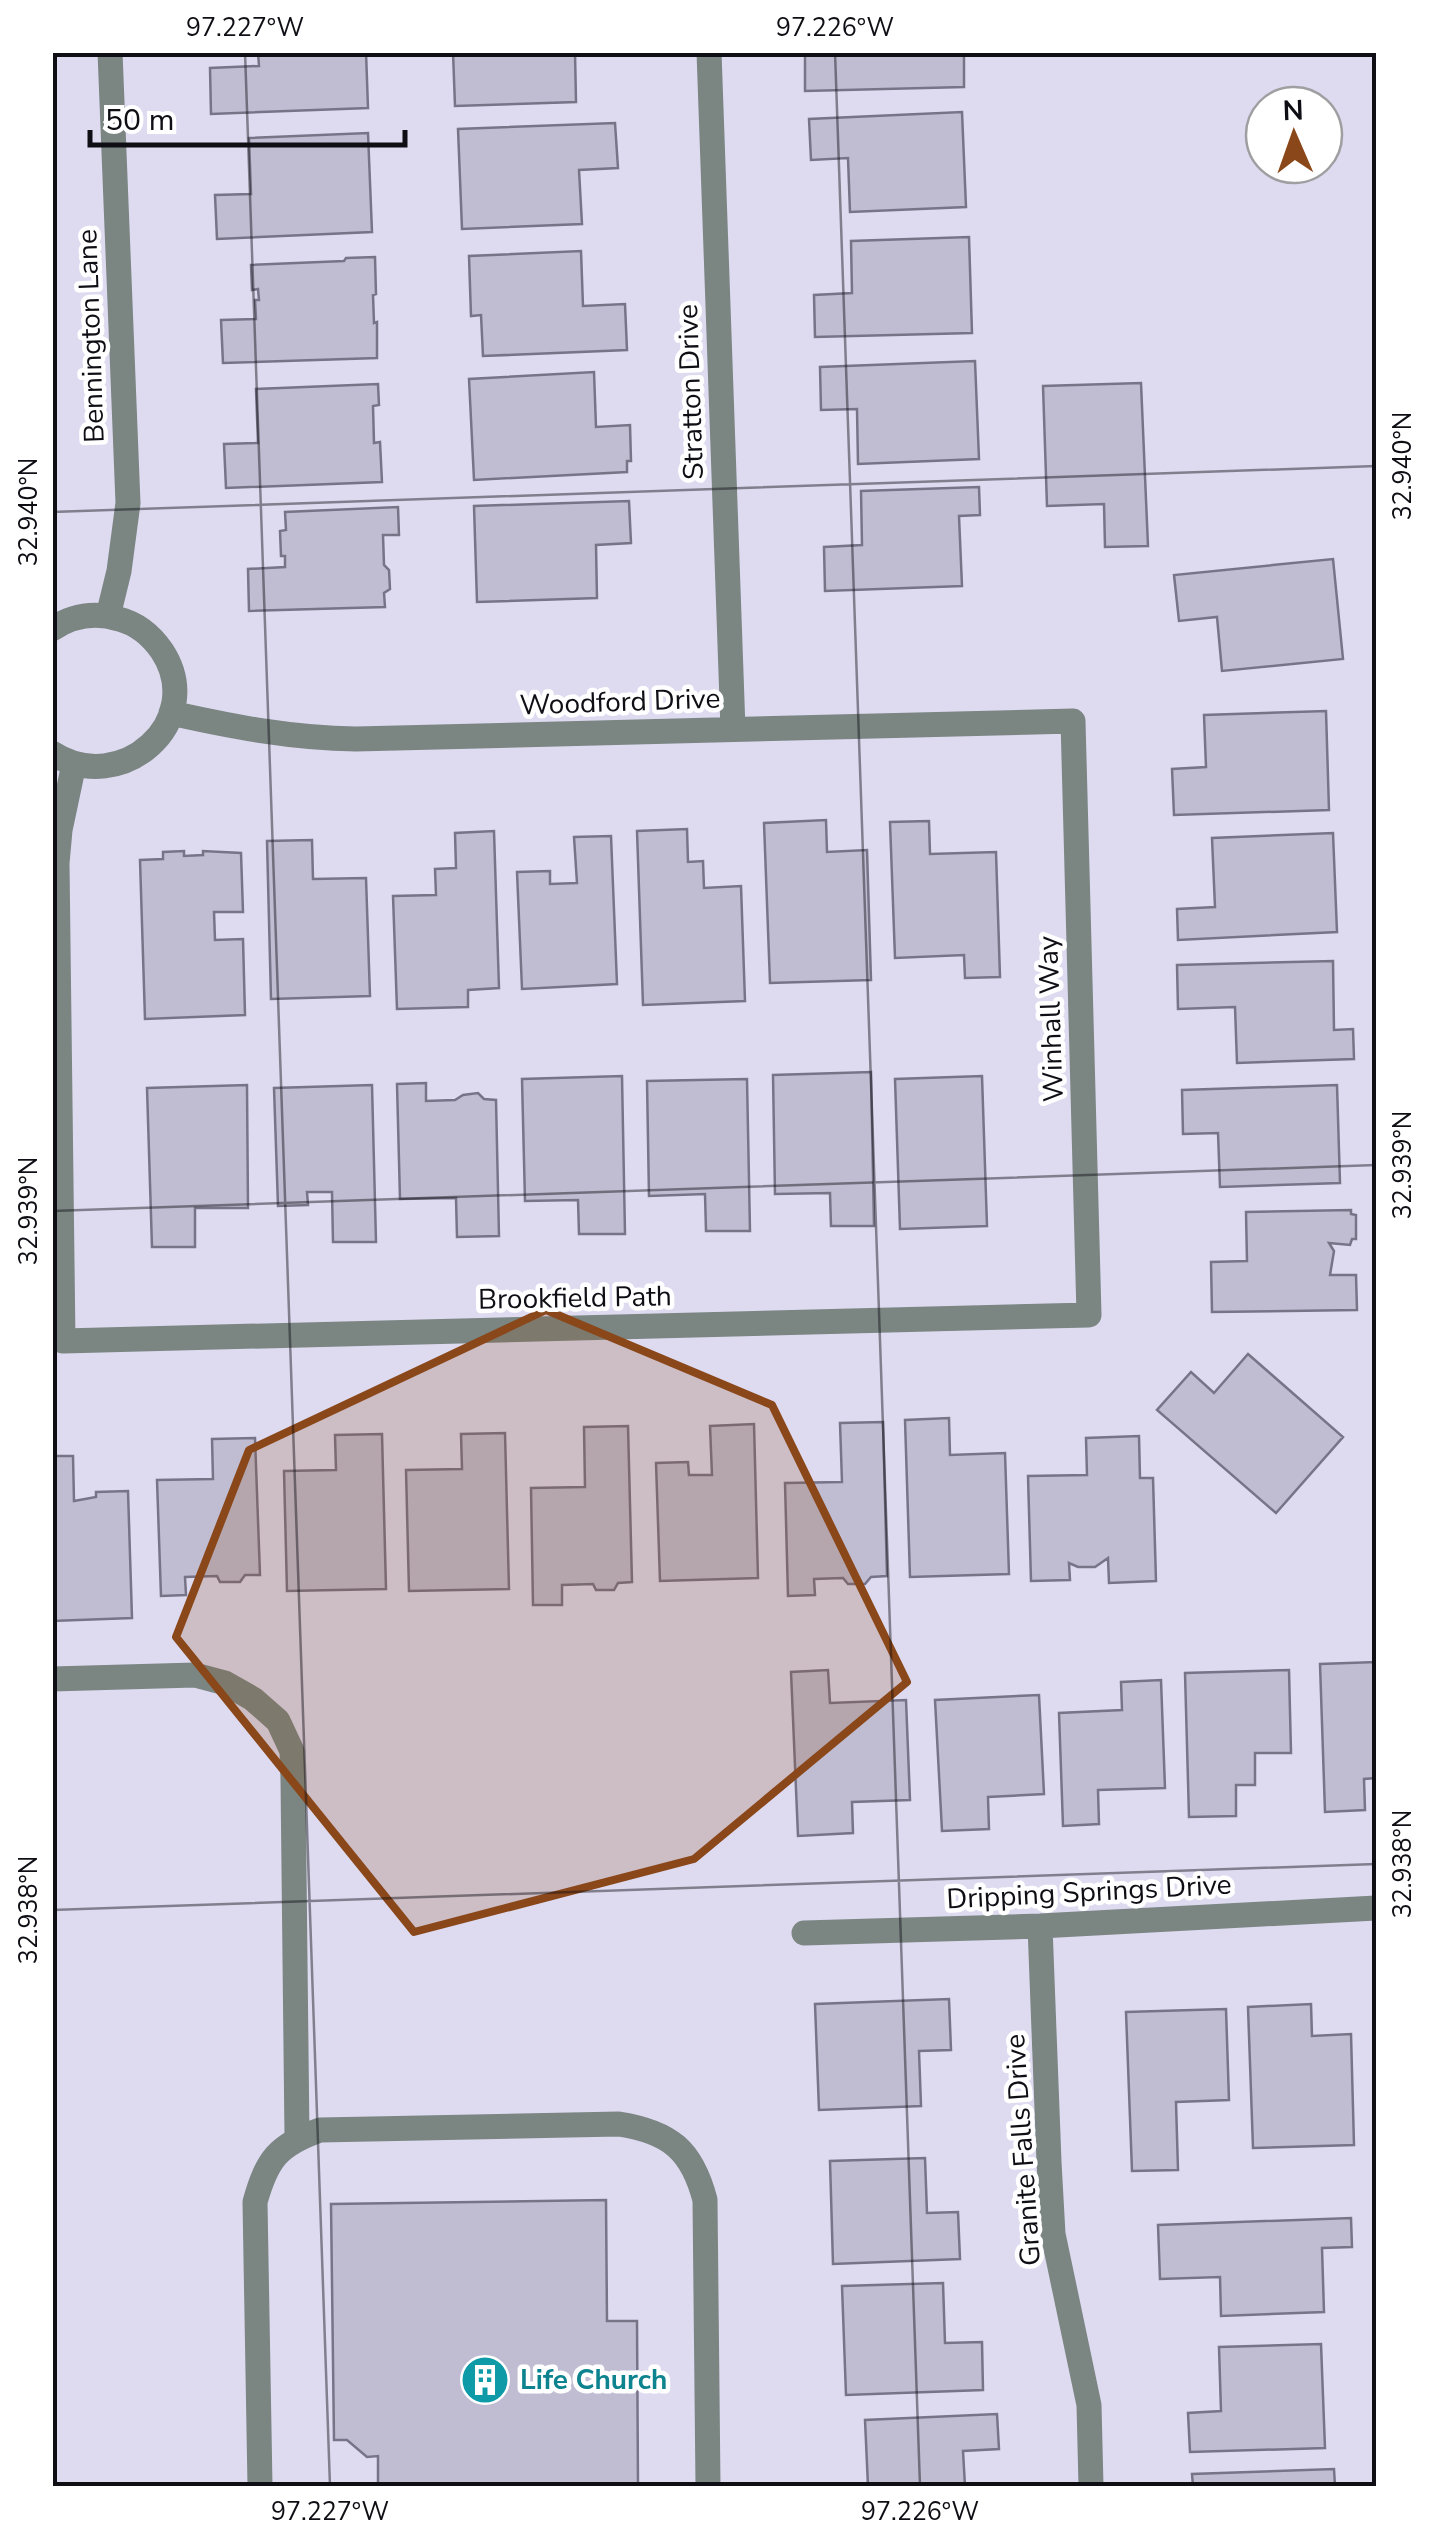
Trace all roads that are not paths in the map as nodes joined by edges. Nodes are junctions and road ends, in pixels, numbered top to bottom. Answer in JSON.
{"nodes":[{"id":1,"x":110,"y":52,"type":"edge"},
{"id":2,"x":709,"y":52,"type":"edge"},
{"id":3,"x":108,"y":616,"type":"junction"},
{"id":4,"x":52,"y":630,"type":"edge"},
{"id":5,"x":171,"y":712,"type":"junction"},
{"id":6,"x":1072,"y":721,"type":"joint"},
{"id":7,"x":733,"y":728,"type":"junction"},
{"id":8,"x":63,"y":759,"type":"edge"},
{"id":9,"x":1088,"y":1314,"type":"joint"},
{"id":10,"x":52,"y":1679,"type":"edge"},
{"id":11,"x":1376,"y":1908,"type":"edge"},
{"id":12,"x":1040,"y":1926,"type":"junction"},
{"id":13,"x":804,"y":1933,"type":"dead end"},
{"id":14,"x":297,"y":2138,"type":"junction"},
{"id":15,"x":260,"y":2486,"type":"edge"},
{"id":16,"x":708,"y":2486,"type":"edge"},
{"id":17,"x":1091,"y":2486,"type":"edge"}],
"edges":[{"from":1,"to":3,"type":"street","name":"Bennington Lane"},
{"from":2,"to":7,"type":"street","name":"Stratton Drive"},
{"from":3,"to":4,"type":"street"},
{"from":3,"to":5,"type":"street"},
{"from":5,"to":7,"type":"street","name":"Woodford Drive"},
{"from":5,"to":8,"type":"street"},
{"from":6,"to":7,"type":"street","name":"Woodford Drive"},
{"from":6,"to":9,"type":"street","name":"Winhall Way"},
{"from":8,"to":9,"type":"street","name":"Brookfield Path"},
{"from":10,"to":14,"type":"street"},
{"from":11,"to":12,"type":"street","name":"Dripping Springs Drive"},
{"from":12,"to":13,"type":"street","name":"Dripping Springs Drive"},
{"from":12,"to":17,"type":"street","name":"Granite Falls Drive"},
{"from":14,"to":15,"type":"street"},
{"from":14,"to":16,"type":"street"}]}
